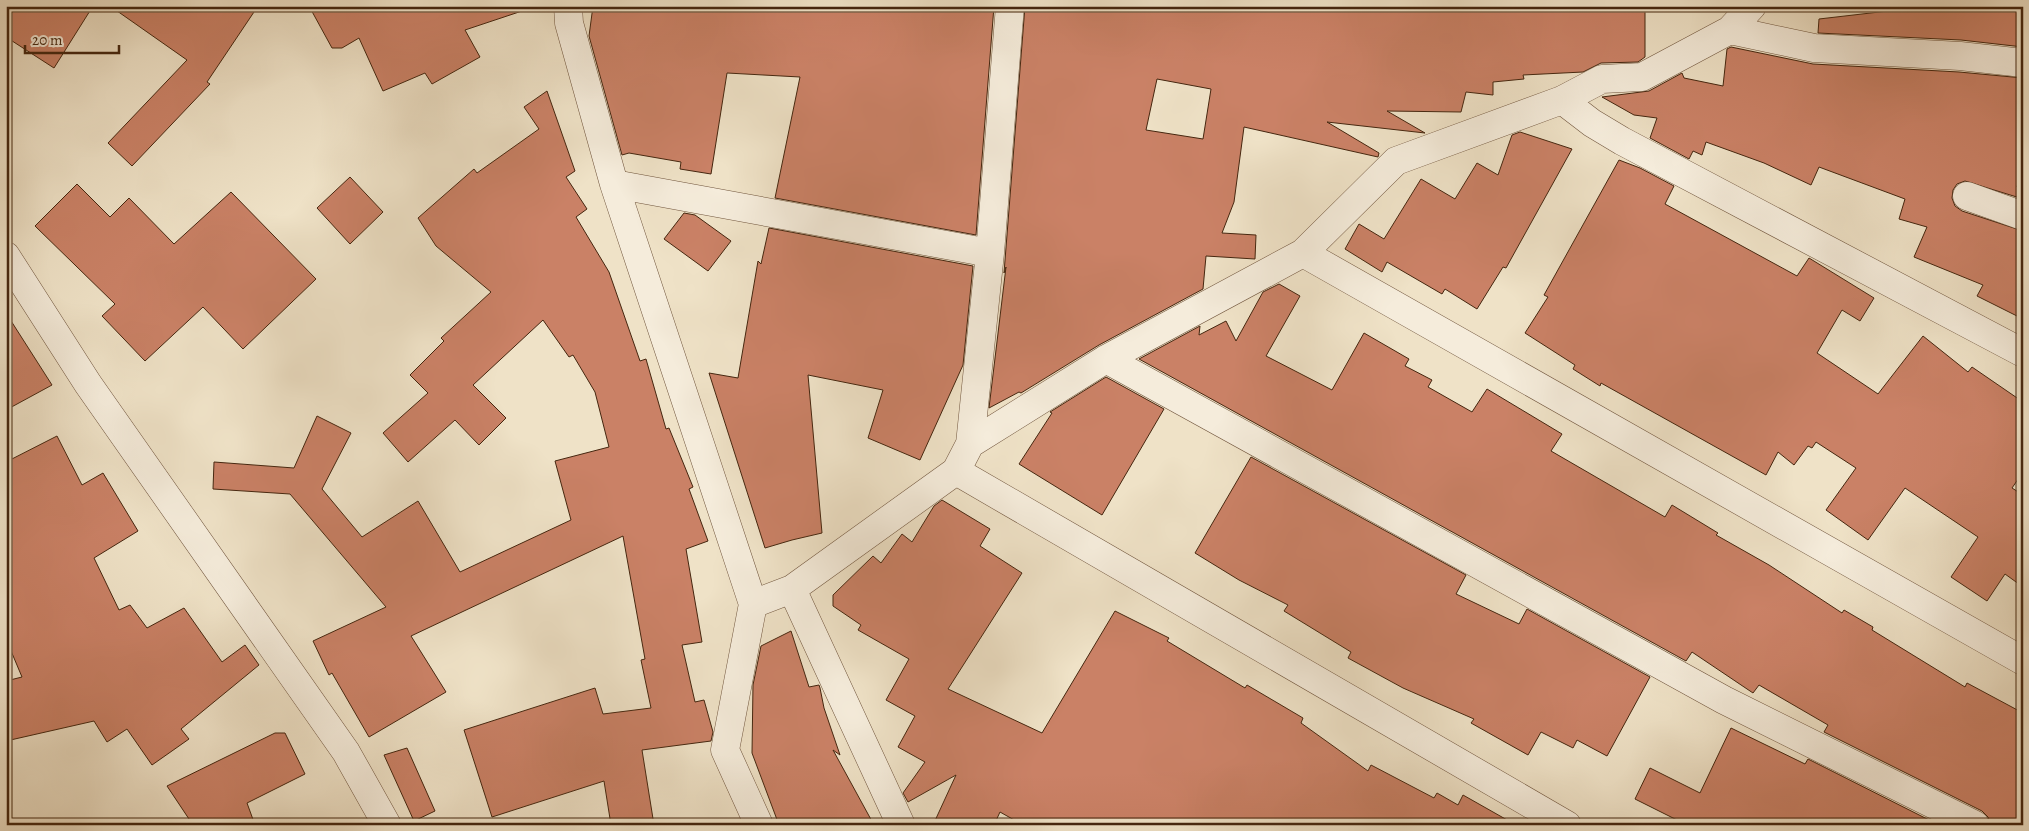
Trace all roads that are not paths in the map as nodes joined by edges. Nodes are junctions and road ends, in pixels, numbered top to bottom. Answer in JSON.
{"nodes":[{"id":1,"x":568,"y":6,"type":"edge"},
{"id":2,"x":1010,"y":6,"type":"edge"},
{"id":3,"x":1752,"y":6,"type":"edge"},
{"id":4,"x":1730,"y":30,"type":"junction"},
{"id":5,"x":2023,"y":63,"type":"edge"},
{"id":6,"x":1562,"y":100,"type":"junction"},
{"id":7,"x":614,"y":184,"type":"junction"},
{"id":8,"x":1968,"y":196,"type":"dead end"},
{"id":9,"x":2023,"y":216,"type":"edge"},
{"id":10,"x":990,"y":253,"type":"junction"},
{"id":11,"x":1304,"y":253,"type":"junction"},
{"id":12,"x":6,"y":256,"type":"edge"},
{"id":13,"x":2023,"y":353,"type":"edge"},
{"id":14,"x":1106,"y":360,"type":"junction"},
{"id":15,"x":970,"y":444,"type":"junction"},
{"id":16,"x":956,"y":471,"type":"junction"},
{"id":17,"x":792,"y":589,"type":"junction"},
{"id":18,"x":753,"y":604,"type":"junction"},
{"id":19,"x":2023,"y":661,"type":"edge"},
{"id":20,"x":387,"y":825,"type":"edge"},
{"id":21,"x":759,"y":825,"type":"edge"},
{"id":22,"x":901,"y":825,"type":"edge"},
{"id":23,"x":1567,"y":825,"type":"edge"},
{"id":24,"x":1975,"y":825,"type":"edge"}],
"edges":[{"from":1,"to":7,"type":"street"},
{"from":2,"to":10,"type":"street"},
{"from":3,"to":4,"type":"street"},
{"from":4,"to":5,"type":"street"},
{"from":4,"to":6,"type":"street"},
{"from":6,"to":11,"type":"street"},
{"from":6,"to":13,"type":"street"},
{"from":7,"to":10,"type":"street"},
{"from":7,"to":18,"type":"street"},
{"from":8,"to":9,"type":"street"},
{"from":10,"to":15,"type":"street"},
{"from":11,"to":14,"type":"street"},
{"from":11,"to":19,"type":"street"},
{"from":12,"to":20,"type":"street"},
{"from":14,"to":15,"type":"street"},
{"from":14,"to":24,"type":"street"},
{"from":15,"to":16,"type":"street"},
{"from":16,"to":17,"type":"street"},
{"from":16,"to":23,"type":"street"},
{"from":17,"to":18,"type":"street"},
{"from":17,"to":22,"type":"street"},
{"from":18,"to":21,"type":"street"}]}
